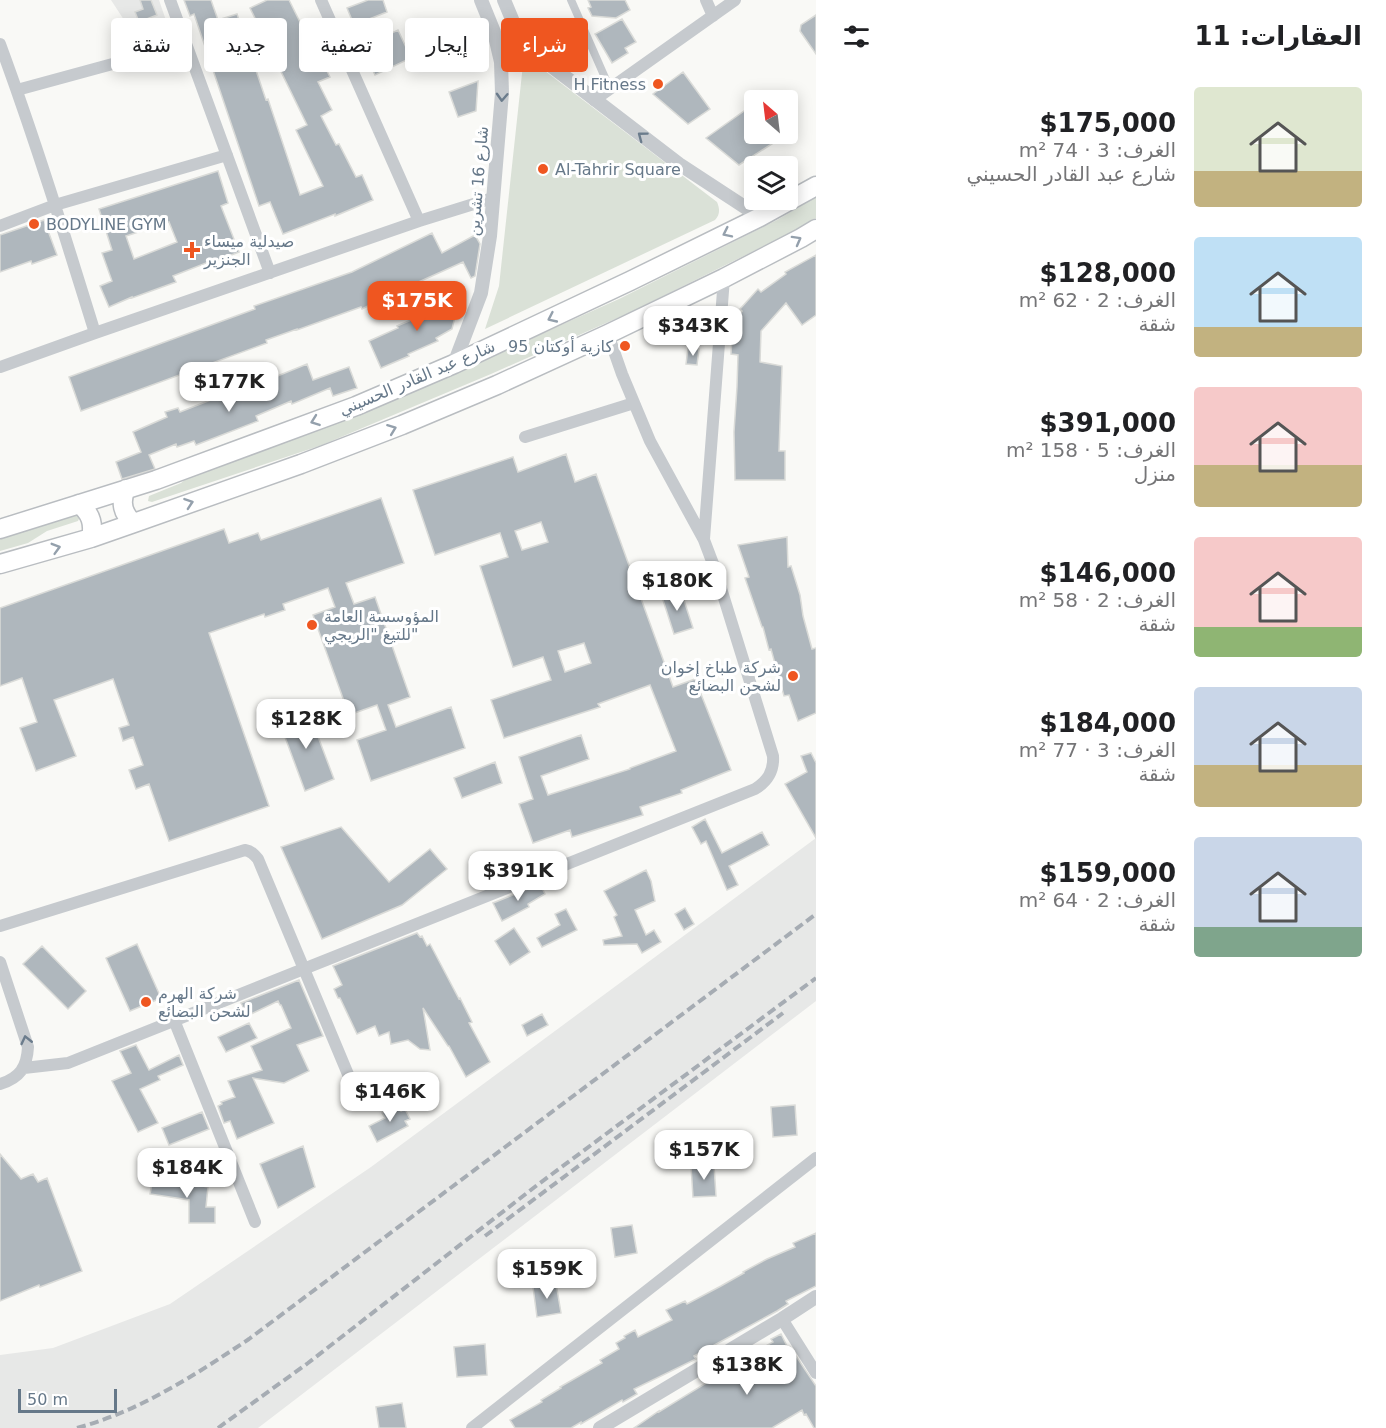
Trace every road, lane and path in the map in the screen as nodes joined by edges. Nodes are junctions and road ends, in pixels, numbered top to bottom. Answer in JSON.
{"nodes":[{"id":1,"x":170,"y":0,"type":"edge"},
{"id":2,"x":321,"y":0,"type":"edge"},
{"id":3,"x":481,"y":0,"type":"edge"},
{"id":4,"x":504,"y":0,"type":"edge"},
{"id":5,"x":571,"y":0,"type":"edge"},
{"id":6,"x":706,"y":0,"type":"edge"},
{"id":7,"x":735,"y":0,"type":"edge"},
{"id":8,"x":713,"y":16,"type":"junction"},
{"id":9,"x":177,"y":18,"type":"edge"},
{"id":10,"x":0,"y":44,"type":"edge"},
{"id":11,"x":192,"y":60,"type":"edge"},
{"id":12,"x":111,"y":64,"type":"edge"},
{"id":13,"x":610,"y":89,"type":"junction"},
{"id":14,"x":17,"y":90,"type":"junction"},
{"id":15,"x":594,"y":100,"type":"junction"},
{"id":16,"x":227,"y":155,"type":"junction"},
{"id":17,"x":816,"y":186,"type":"edge"},
{"id":18,"x":493,"y":198,"type":"junction"},
{"id":19,"x":55,"y":205,"type":"junction"},
{"id":20,"x":760,"y":217,"type":"junction"},
{"id":21,"x":419,"y":221,"type":"junction"},
{"id":22,"x":0,"y":226,"type":"edge"},
{"id":23,"x":816,"y":229,"type":"edge"},
{"id":24,"x":270,"y":273,"type":"junction"},
{"id":25,"x":724,"y":278,"type":"junction"},
{"id":26,"x":95,"y":333,"type":"junction"},
{"id":27,"x":608,"y":334,"type":"junction"},
{"id":28,"x":454,"y":364,"type":"junction"},
{"id":29,"x":0,"y":367,"type":"edge"},
{"id":30,"x":634,"y":403,"type":"junction"},
{"id":31,"x":525,"y":437,"type":"dead end"},
{"id":32,"x":126,"y":489,"type":"junction"},
{"id":33,"x":79,"y":504,"type":"junction"},
{"id":34,"x":134,"y":523,"type":"junction"},
{"id":35,"x":0,"y":529,"type":"edge"},
{"id":36,"x":91,"y":538,"type":"junction"},
{"id":37,"x":704,"y":540,"type":"junction"},
{"id":38,"x":0,"y":564,"type":"edge"},
{"id":39,"x":0,"y":926,"type":"edge"},
{"id":40,"x":0,"y":962,"type":"edge"},
{"id":41,"x":304,"y":970,"type":"junction"},
{"id":42,"x":174,"y":1020,"type":"junction"},
{"id":43,"x":24,"y":1068,"type":"junction"},
{"id":44,"x":0,"y":1084,"type":"edge"},
{"id":45,"x":360,"y":1103,"type":"dead end"},
{"id":46,"x":816,"y":1158,"type":"edge"},
{"id":47,"x":255,"y":1222,"type":"dead end"},
{"id":48,"x":816,"y":1297,"type":"edge"},
{"id":49,"x":782,"y":1319,"type":"junction"},
{"id":50,"x":816,"y":1373,"type":"edge"},
{"id":51,"x":472,"y":1428,"type":"edge"},
{"id":52,"x":600,"y":1428,"type":"edge"}],
"edges":[{"from":1,"to":9,"type":"street"},
{"from":2,"to":21,"type":"street"},
{"from":3,"to":18,"type":"street","name":"شارع 16 تشرين","one_way":true},
{"from":4,"to":15,"type":"street"},
{"from":5,"to":13,"type":"street"},
{"from":6,"to":8,"type":"street"},
{"from":7,"to":8,"type":"street"},
{"from":8,"to":13,"type":"street"},
{"from":10,"to":14,"type":"street"},
{"from":11,"to":16,"type":"street"},
{"from":12,"to":14,"type":"street"},
{"from":13,"to":15,"type":"street"},
{"from":14,"to":19,"type":"street"},
{"from":20,"to":15,"type":"street","one_way":true},
{"from":16,"to":19,"type":"street"},
{"from":16,"to":24,"type":"street"},
{"from":17,"to":20,"type":"main road","name":"شارع عبد القادر الحسيني"},
{"from":18,"to":21,"type":"street"},
{"from":18,"to":28,"type":"street","name":"شارع 16 تشرين"},
{"from":19,"to":22,"type":"street"},
{"from":19,"to":26,"type":"street"},
{"from":20,"to":28,"type":"main road","name":"شارع عبد القادر الحسيني","one_way":true},
{"from":21,"to":24,"type":"street"},
{"from":25,"to":23,"type":"main road","one_way":true},
{"from":24,"to":26,"type":"street"},
{"from":25,"to":27,"type":"main road"},
{"from":25,"to":37,"type":"street"},
{"from":26,"to":29,"type":"street"},
{"from":27,"to":30,"type":"street"},
{"from":34,"to":27,"type":"main road","one_way":true},
{"from":28,"to":32,"type":"main road","name":"شارع عبد القادر الحسيني","one_way":true},
{"from":30,"to":31,"type":"street"},
{"from":30,"to":37,"type":"street"},
{"from":32,"to":33,"type":"main road","name":"شارع عبد القادر الحسيني"},
{"from":32,"to":34,"type":"main road"},
{"from":33,"to":35,"type":"main road","name":"شارع عبد القادر الحسيني"},
{"from":33,"to":36,"type":"main road"},
{"from":34,"to":36,"type":"main road"},
{"from":38,"to":36,"type":"main road","one_way":true},
{"from":37,"to":41,"type":"street"},
{"from":39,"to":41,"type":"street"},
{"from":43,"to":40,"type":"street","one_way":true},
{"from":41,"to":42,"type":"street"},
{"from":41,"to":45,"type":"street"},
{"from":42,"to":43,"type":"street"},
{"from":42,"to":47,"type":"street"},
{"from":43,"to":44,"type":"street"},
{"from":46,"to":51,"type":"street"},
{"from":48,"to":49,"type":"street"},
{"from":49,"to":50,"type":"street"},
{"from":49,"to":52,"type":"street"}]}
